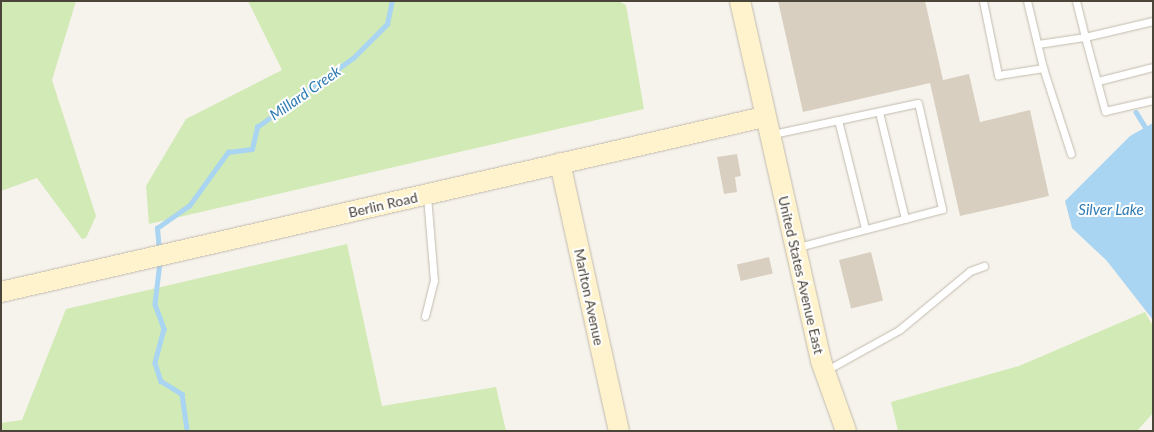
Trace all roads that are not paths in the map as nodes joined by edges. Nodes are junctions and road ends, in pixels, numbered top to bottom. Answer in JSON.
{"nodes":[{"id":1,"x":740,"y":1,"type":"edge"},
{"id":2,"x":983,"y":1,"type":"edge"},
{"id":3,"x":1027,"y":1,"type":"edge"},
{"id":4,"x":1076,"y":1,"type":"edge"},
{"id":5,"x":1153,"y":21,"type":"edge"},
{"id":6,"x":1085,"y":36,"type":"junction"},
{"id":7,"x":1038,"y":44,"type":"junction"},
{"id":8,"x":1153,"y":67,"type":"edge"},
{"id":9,"x":1043,"y":68,"type":"junction"},
{"id":10,"x":1098,"y":81,"type":"junction"},
{"id":11,"x":1153,"y":100,"type":"edge"},
{"id":12,"x":880,"y":112,"type":"junction"},
{"id":13,"x":838,"y":120,"type":"junction"},
{"id":14,"x":766,"y":126,"type":"junction"},
{"id":15,"x":1071,"y":154,"type":"dead end"},
{"id":16,"x":560,"y":163,"type":"junction"},
{"id":17,"x":427,"y":195,"type":"junction"},
{"id":18,"x":905,"y":219,"type":"junction"},
{"id":19,"x":865,"y":228,"type":"junction"},
{"id":20,"x":795,"y":248,"type":"junction"},
{"id":21,"x":984,"y":266,"type":"dead end"},
{"id":22,"x":1,"y":292,"type":"edge"},
{"id":23,"x":425,"y":316,"type":"dead end"},
{"id":24,"x":825,"y":371,"type":"junction"},
{"id":25,"x":620,"y":431,"type":"edge"},
{"id":26,"x":846,"y":431,"type":"edge"}],
"edges":[{"from":1,"to":14,"type":"street","name":"United States Avenue East"},
{"from":2,"to":9,"type":"lane"},
{"from":3,"to":7,"type":"lane"},
{"from":4,"to":6,"type":"lane"},
{"from":5,"to":6,"type":"lane"},
{"from":6,"to":7,"type":"lane"},
{"from":6,"to":10,"type":"lane"},
{"from":7,"to":9,"type":"lane"},
{"from":8,"to":10,"type":"lane"},
{"from":9,"to":15,"type":"lane"},
{"from":10,"to":11,"type":"lane"},
{"from":12,"to":13,"type":"lane"},
{"from":12,"to":18,"type":"lane"},
{"from":12,"to":18,"type":"lane"},
{"from":13,"to":14,"type":"lane"},
{"from":13,"to":19,"type":"lane"},
{"from":14,"to":16,"type":"street","name":"Berlin Road"},
{"from":14,"to":20,"type":"street","name":"United States Avenue East"},
{"from":16,"to":17,"type":"street","name":"Berlin Road"},
{"from":16,"to":25,"type":"street","name":"Marlton Avenue"},
{"from":17,"to":22,"type":"street","name":"Berlin Road"},
{"from":17,"to":23,"type":"lane"},
{"from":18,"to":19,"type":"lane"},
{"from":19,"to":20,"type":"lane"},
{"from":20,"to":24,"type":"street","name":"United States Avenue East"},
{"from":21,"to":24,"type":"lane"},
{"from":24,"to":26,"type":"street","name":"United States Avenue East"}]}
